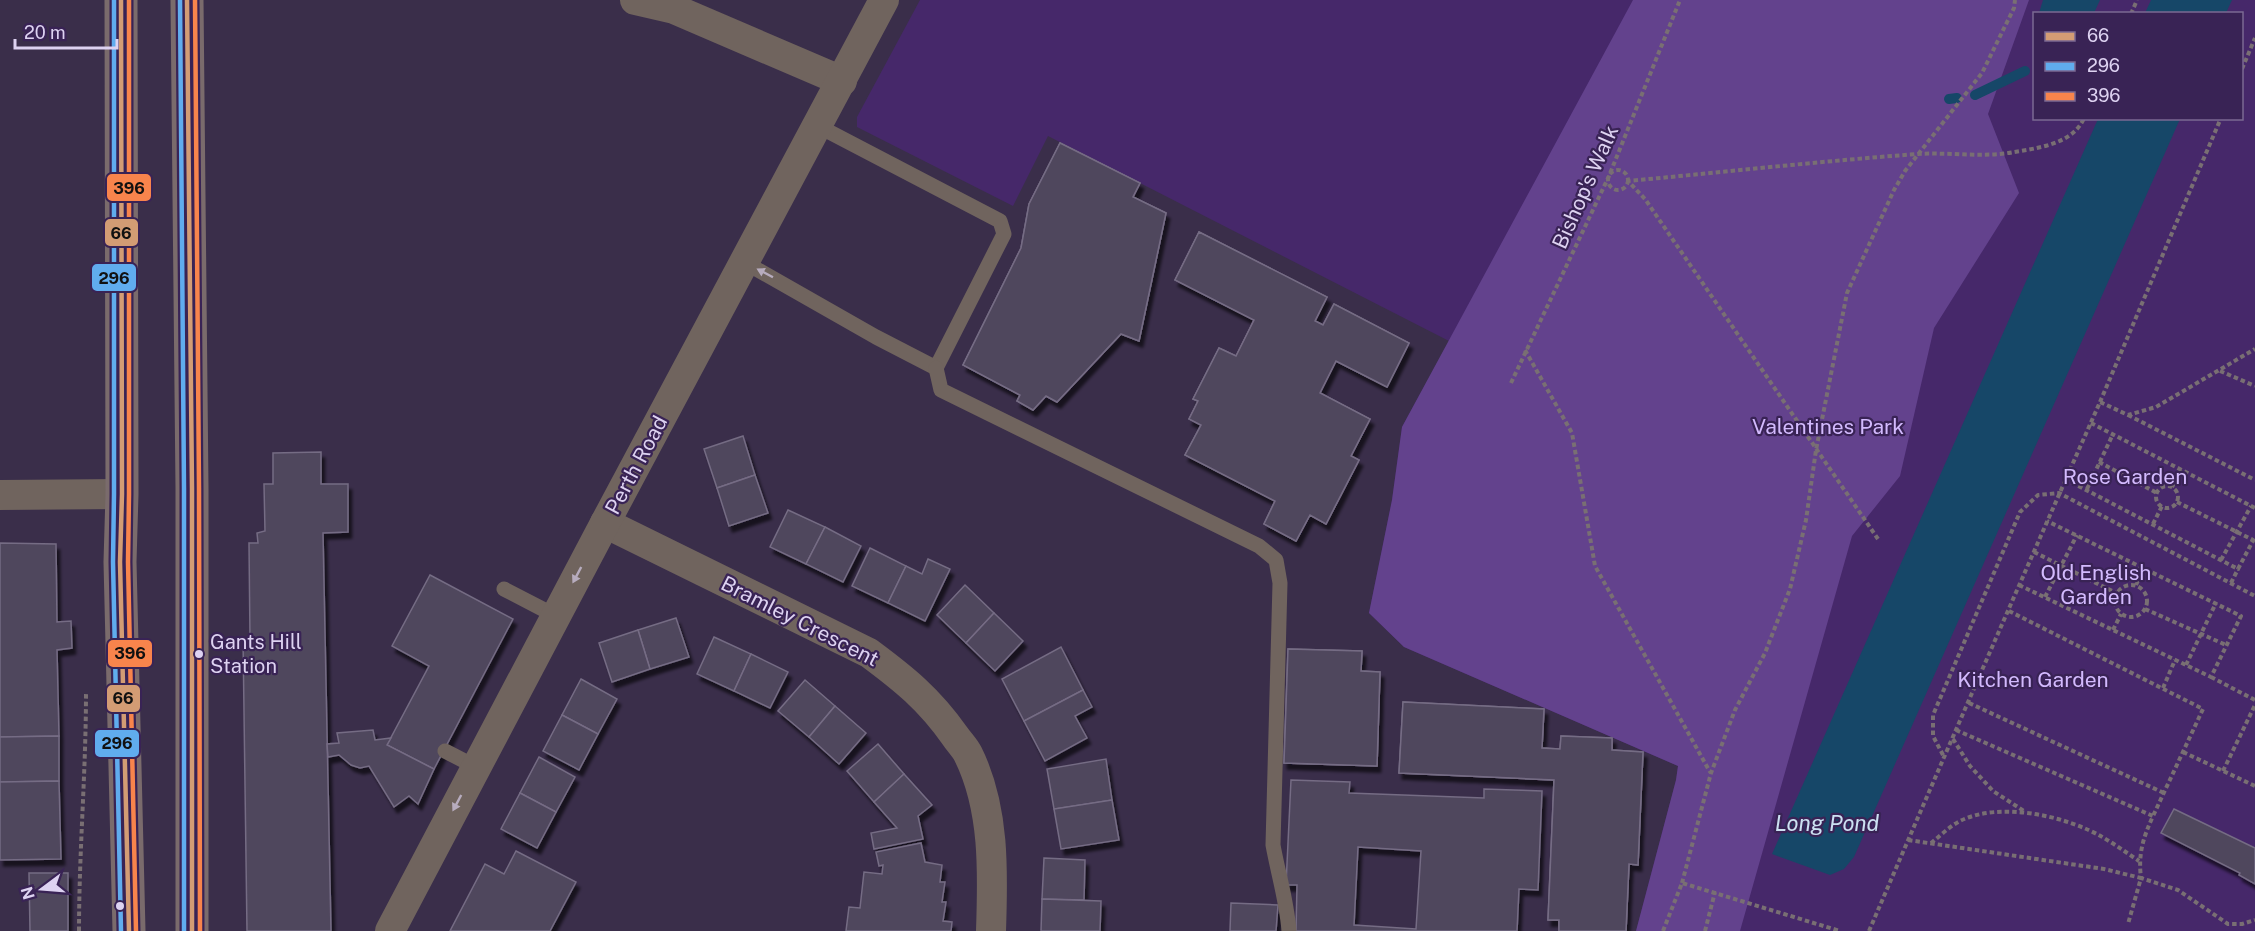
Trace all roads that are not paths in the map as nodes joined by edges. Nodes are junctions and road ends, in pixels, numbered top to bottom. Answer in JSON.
{"nodes":[{"id":1,"x":121,"y":0,"type":"edge"},
{"id":2,"x":187,"y":0,"type":"edge"},
{"id":3,"x":635,"y":0,"type":"edge"},
{"id":4,"x":884,"y":0,"type":"edge"},
{"id":5,"x":842,"y":81,"type":"junction"},
{"id":6,"x":818,"y":126,"type":"junction"},
{"id":7,"x":744,"y":262,"type":"junction"},
{"id":8,"x":936,"y":368,"type":"junction"},
{"id":9,"x":122,"y":494,"type":"junction"},
{"id":10,"x":0,"y":495,"type":"edge"},
{"id":11,"x":604,"y":523,"type":"junction"},
{"id":12,"x":504,"y":589,"type":"dead end"},
{"id":13,"x":556,"y":616,"type":"junction"},
{"id":14,"x":445,"y":751,"type":"dead end"},
{"id":15,"x":476,"y":767,"type":"junction"},
{"id":16,"x":129,"y":931,"type":"edge"},
{"id":17,"x":192,"y":931,"type":"edge"},
{"id":18,"x":390,"y":931,"type":"edge"},
{"id":19,"x":991,"y":931,"type":"edge"},
{"id":20,"x":1289,"y":931,"type":"edge"}],
"edges":[{"from":1,"to":9,"type":"highway"},
{"from":2,"to":17,"type":"highway"},
{"from":3,"to":5,"type":"street"},
{"from":4,"to":5,"type":"street","name":"Perth Road"},
{"from":5,"to":6,"type":"street","name":"Perth Road"},
{"from":6,"to":7,"type":"street","name":"Perth Road"},
{"from":6,"to":8,"type":"lane"},
{"from":8,"to":7,"type":"lane","one_way":true},
{"from":7,"to":11,"type":"street","name":"Perth Road"},
{"from":8,"to":20,"type":"lane"},
{"from":9,"to":10,"type":"street"},
{"from":9,"to":16,"type":"highway"},
{"from":11,"to":13,"type":"street","name":"Perth Road","one_way":true},
{"from":11,"to":19,"type":"street","name":"Bramley Crescent"},
{"from":12,"to":13,"type":"lane"},
{"from":13,"to":15,"type":"street","name":"Perth Road"},
{"from":14,"to":15,"type":"lane"},
{"from":15,"to":18,"type":"street","name":"Perth Road","one_way":true}]}
